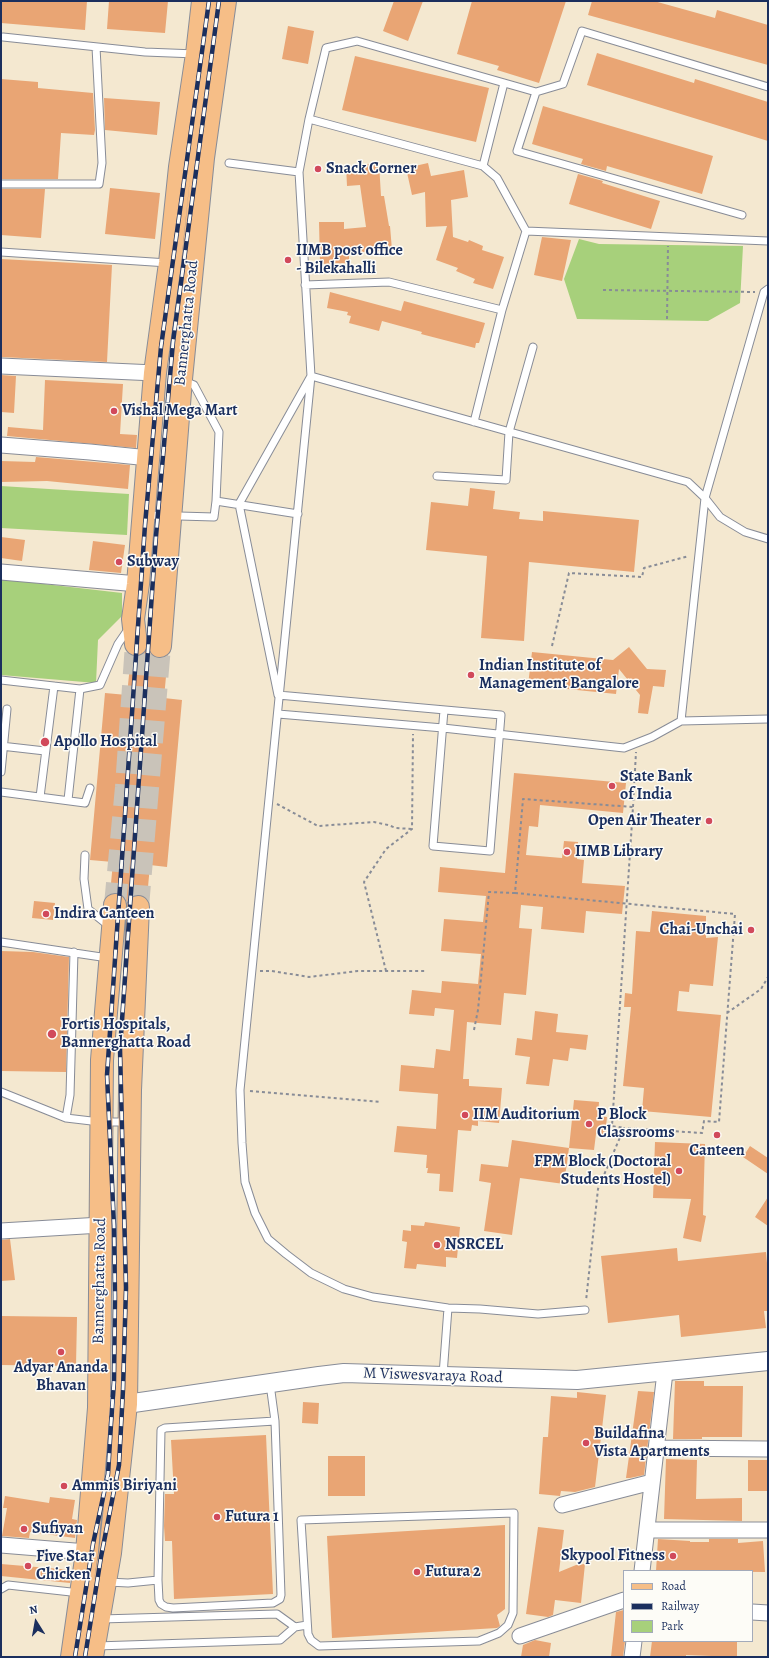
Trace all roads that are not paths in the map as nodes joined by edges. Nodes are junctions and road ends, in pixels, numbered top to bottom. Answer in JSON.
{"nodes":[{"id":1,"x":203,"y":1,"type":"edge"},
{"id":2,"x":225,"y":1,"type":"edge"},
{"id":3,"x":3,"y":37,"type":"dead end"},
{"id":4,"x":96,"y":47,"type":"junction"},
{"id":5,"x":197,"y":54,"type":"junction"},
{"id":6,"x":504,"y":83,"type":"junction"},
{"id":7,"x":768,"y":87,"type":"edge"},
{"id":8,"x":536,"y":92,"type":"junction"},
{"id":9,"x":309,"y":119,"type":"junction"},
{"id":10,"x":229,"y":163,"type":"dead end"},
{"id":11,"x":483,"y":166,"type":"junction"},
{"id":12,"x":299,"y":172,"type":"junction"},
{"id":13,"x":1,"y":184,"type":"edge"},
{"id":14,"x":742,"y":215,"type":"dead end"},
{"id":15,"x":526,"y":231,"type":"junction"},
{"id":16,"x":768,"y":241,"type":"edge"},
{"id":17,"x":1,"y":252,"type":"edge"},
{"id":18,"x":170,"y":263,"type":"junction"},
{"id":19,"x":305,"y":285,"type":"junction"},
{"id":20,"x":766,"y":290,"type":"edge"},
{"id":21,"x":502,"y":310,"type":"junction"},
{"id":22,"x":533,"y":347,"type":"dead end"},
{"id":23,"x":1,"y":366,"type":"edge"},
{"id":24,"x":155,"y":373,"type":"junction"},
{"id":25,"x":311,"y":376,"type":"junction"},
{"id":26,"x":181,"y":379,"type":"junction"},
{"id":27,"x":474,"y":422,"type":"junction"},
{"id":28,"x":509,"y":432,"type":"junction"},
{"id":29,"x":1,"y":445,"type":"edge"},
{"id":30,"x":149,"y":458,"type":"junction"},
{"id":31,"x":437,"y":476,"type":"dead end"},
{"id":32,"x":705,"y":498,"type":"junction"},
{"id":33,"x":216,"y":501,"type":"junction"},
{"id":34,"x":239,"y":504,"type":"junction"},
{"id":35,"x":143,"y":514,"type":"junction"},
{"id":36,"x":298,"y":514,"type":"junction"},
{"id":37,"x":170,"y":516,"type":"junction"},
{"id":38,"x":768,"y":539,"type":"edge"},
{"id":39,"x":1,"y":572,"type":"edge"},
{"id":40,"x":138,"y":584,"type":"junction"},
{"id":41,"x":133,"y":619,"type":"junction"},
{"id":42,"x":136,"y":644,"type":"tunnel mouth"},
{"id":43,"x":160,"y":646,"type":"tunnel mouth"},
{"id":44,"x":1,"y":680,"type":"edge"},
{"id":45,"x":54,"y":686,"type":"junction"},
{"id":46,"x":80,"y":689,"type":"junction"},
{"id":47,"x":278,"y":695,"type":"junction"},
{"id":48,"x":7,"y":709,"type":"dead end"},
{"id":49,"x":444,"y":710,"type":"junction"},
{"id":50,"x":278,"y":714,"type":"junction"},
{"id":51,"x":768,"y":719,"type":"edge"},
{"id":52,"x":681,"y":721,"type":"junction"},
{"id":53,"x":443,"y":728,"type":"junction"},
{"id":54,"x":499,"y":735,"type":"junction"},
{"id":55,"x":3,"y":746,"type":"edge"},
{"id":56,"x":45,"y":751,"type":"junction"},
{"id":57,"x":1,"y":772,"type":"edge"},
{"id":58,"x":90,"y":788,"type":"dead end"},
{"id":59,"x":1,"y":792,"type":"edge"},
{"id":60,"x":40,"y":797,"type":"junction"},
{"id":61,"x":68,"y":800,"type":"junction"},
{"id":62,"x":85,"y":855,"type":"dead end"},
{"id":63,"x":115,"y":905,"type":"tunnel mouth"},
{"id":64,"x":138,"y":907,"type":"tunnel mouth"},
{"id":65,"x":112,"y":928,"type":"junction"},
{"id":66,"x":1,"y":942,"type":"edge"},
{"id":67,"x":74,"y":952,"type":"junction"},
{"id":68,"x":110,"y":958,"type":"junction"},
{"id":69,"x":1,"y":1092,"type":"edge"},
{"id":70,"x":66,"y":1118,"type":"junction"},
{"id":71,"x":100,"y":1122,"type":"junction"},
{"id":72,"x":130,"y":1122,"type":"junction"},
{"id":73,"x":101,"y":1225,"type":"junction"},
{"id":74,"x":1,"y":1231,"type":"edge"},
{"id":75,"x":448,"y":1308,"type":"junction"},
{"id":76,"x":585,"y":1310,"type":"road end"},
{"id":77,"x":768,"y":1362,"type":"edge"},
{"id":78,"x":665,"y":1372,"type":"junction"},
{"id":79,"x":444,"y":1375,"type":"junction"},
{"id":80,"x":270,"y":1384,"type":"junction"},
{"id":81,"x":126,"y":1404,"type":"junction"},
{"id":82,"x":99,"y":1408,"type":"junction"},
{"id":83,"x":275,"y":1421,"type":"junction"},
{"id":84,"x":656,"y":1448,"type":"junction"},
{"id":85,"x":768,"y":1449,"type":"edge"},
{"id":86,"x":652,"y":1482,"type":"junction"},
{"id":87,"x":562,"y":1505,"type":"dead end"},
{"id":88,"x":647,"y":1530,"type":"junction"},
{"id":89,"x":768,"y":1530,"type":"edge"},
{"id":90,"x":1,"y":1545,"type":"edge"},
{"id":91,"x":87,"y":1552,"type":"junction"},
{"id":92,"x":642,"y":1570,"type":"edge"},
{"id":93,"x":158,"y":1580,"type":"junction"},
{"id":94,"x":105,"y":1582,"type":"junction"},
{"id":95,"x":1,"y":1589,"type":"edge"},
{"id":96,"x":82,"y":1593,"type":"junction"},
{"id":97,"x":623,"y":1600,"type":"edge"},
{"id":98,"x":753,"y":1612,"type":"edge"},
{"id":99,"x":768,"y":1613,"type":"edge"},
{"id":100,"x":99,"y":1619,"type":"junction"},
{"id":101,"x":307,"y":1626,"type":"junction"},
{"id":102,"x":295,"y":1627,"type":"junction"},
{"id":103,"x":520,"y":1636,"type":"dead end"},
{"id":104,"x":634,"y":1642,"type":"edge"},
{"id":105,"x":93,"y":1652,"type":"edge"},
{"id":106,"x":72,"y":1657,"type":"edge"},
{"id":107,"x":632,"y":1657,"type":"edge"}],
"edges":[{"from":1,"to":5,"type":"main road","name":"Bannerghatta Road"},
{"from":2,"to":26,"type":"main road","name":"Bannerghatta Road"},
{"from":3,"to":4,"type":"lane"},
{"from":4,"to":5,"type":"lane"},
{"from":4,"to":13,"type":"lane"},
{"from":5,"to":18,"type":"main road","name":"Bannerghatta Road"},
{"from":6,"to":8,"type":"lane"},
{"from":6,"to":9,"type":"lane"},
{"from":6,"to":11,"type":"lane"},
{"from":7,"to":8,"type":"lane"},
{"from":8,"to":14,"type":"lane"},
{"from":9,"to":11,"type":"lane"},
{"from":9,"to":12,"type":"lane"},
{"from":10,"to":12,"type":"lane"},
{"from":11,"to":15,"type":"lane"},
{"from":12,"to":19,"type":"lane"},
{"from":15,"to":16,"type":"lane"},
{"from":15,"to":21,"type":"lane"},
{"from":17,"to":18,"type":"lane"},
{"from":18,"to":24,"type":"main road","name":"Bannerghatta Road"},
{"from":19,"to":21,"type":"lane"},
{"from":19,"to":25,"type":"lane"},
{"from":20,"to":32,"type":"lane"},
{"from":21,"to":27,"type":"lane"},
{"from":22,"to":28,"type":"lane"},
{"from":23,"to":24,"type":"street"},
{"from":24,"to":30,"type":"main road","name":"Bannerghatta Road"},
{"from":25,"to":27,"type":"lane"},
{"from":25,"to":34,"type":"lane"},
{"from":25,"to":36,"type":"lane"},
{"from":26,"to":33,"type":"lane"},
{"from":26,"to":37,"type":"main road","name":"Bannerghatta Road"},
{"from":27,"to":28,"type":"lane"},
{"from":28,"to":31,"type":"lane"},
{"from":28,"to":32,"type":"lane"},
{"from":29,"to":30,"type":"street"},
{"from":30,"to":35,"type":"main road","name":"Bannerghatta Road"},
{"from":32,"to":38,"type":"lane"},
{"from":32,"to":52,"type":"lane"},
{"from":33,"to":34,"type":"lane"},
{"from":33,"to":37,"type":"lane"},
{"from":34,"to":36,"type":"lane"},
{"from":34,"to":47,"type":"lane"},
{"from":35,"to":37,"type":"lane"},
{"from":35,"to":40,"type":"main road","name":"Bannerghatta Road"},
{"from":36,"to":47,"type":"lane"},
{"from":37,"to":43,"type":"main road","name":"Bannerghatta Road"},
{"from":39,"to":40,"type":"street"},
{"from":40,"to":41,"type":"main road","name":"Bannerghatta Road"},
{"from":41,"to":42,"type":"main road","name":"Bannerghatta Road"},
{"from":41,"to":46,"type":"lane"},
{"from":44,"to":45,"type":"lane"},
{"from":45,"to":46,"type":"lane"},
{"from":45,"to":56,"type":"lane"},
{"from":46,"to":61,"type":"lane"},
{"from":47,"to":49,"type":"lane"},
{"from":47,"to":50,"type":"lane"},
{"from":48,"to":55,"type":"lane"},
{"from":49,"to":53,"type":"lane"},
{"from":49,"to":54,"type":"lane"},
{"from":50,"to":53,"type":"lane"},
{"from":50,"to":75,"type":"lane"},
{"from":51,"to":52,"type":"lane"},
{"from":52,"to":54,"type":"lane"},
{"from":53,"to":54,"type":"lane"},
{"from":53,"to":54,"type":"lane"},
{"from":55,"to":56,"type":"lane"},
{"from":55,"to":57,"type":"lane"},
{"from":56,"to":60,"type":"lane"},
{"from":58,"to":61,"type":"lane"},
{"from":59,"to":60,"type":"lane"},
{"from":60,"to":61,"type":"lane"},
{"from":62,"to":65,"type":"lane"},
{"from":63,"to":65,"type":"main road","name":"Bannerghatta Road"},
{"from":64,"to":72,"type":"main road","name":"Bannerghatta Road"},
{"from":65,"to":68,"type":"main road","name":"Bannerghatta Road"},
{"from":66,"to":67,"type":"lane"},
{"from":67,"to":68,"type":"lane"},
{"from":67,"to":70,"type":"lane"},
{"from":68,"to":71,"type":"main road","name":"Bannerghatta Road"},
{"from":69,"to":70,"type":"lane"},
{"from":70,"to":71,"type":"lane"},
{"from":71,"to":72,"type":"lane"},
{"from":71,"to":73,"type":"main road","name":"Bannerghatta Road"},
{"from":72,"to":81,"type":"main road","name":"Bannerghatta Road"},
{"from":73,"to":74,"type":"street"},
{"from":73,"to":82,"type":"main road","name":"Bannerghatta Road"},
{"from":75,"to":76,"type":"lane"},
{"from":75,"to":79,"type":"lane"},
{"from":77,"to":78,"type":"street","name":"M Viswesvaraya Road"},
{"from":78,"to":79,"type":"street","name":"M Viswesvaraya Road"},
{"from":78,"to":84,"type":"street"},
{"from":79,"to":80,"type":"street","name":"M Viswesvaraya Road"},
{"from":80,"to":81,"type":"street","name":"M Viswesvaraya Road"},
{"from":80,"to":83,"type":"lane"},
{"from":81,"to":82,"type":"street","name":"M Viswesvaraya Road"},
{"from":81,"to":94,"type":"main road","name":"Bannerghatta Road"},
{"from":82,"to":91,"type":"main road","name":"Bannerghatta Road"},
{"from":83,"to":93,"type":"lane"},
{"from":83,"to":93,"type":"lane"},
{"from":84,"to":85,"type":"street"},
{"from":84,"to":86,"type":"street"},
{"from":86,"to":87,"type":"street"},
{"from":86,"to":88,"type":"street"},
{"from":88,"to":89,"type":"street"},
{"from":88,"to":92,"type":"street"},
{"from":90,"to":91,"type":"street"},
{"from":91,"to":96,"type":"main road","name":"Bannerghatta Road"},
{"from":93,"to":94,"type":"lane"},
{"from":94,"to":100,"type":"main road","name":"Bannerghatta Road"},
{"from":95,"to":96,"type":"lane"},
{"from":96,"to":106,"type":"main road","name":"Bannerghatta Road"},
{"from":97,"to":103,"type":"street"},
{"from":98,"to":99,"type":"street"},
{"from":100,"to":102,"type":"lane"},
{"from":100,"to":105,"type":"main road","name":"Bannerghatta Road"},
{"from":101,"to":101,"type":"lane"},
{"from":101,"to":102,"type":"lane"},
{"from":102,"to":105,"type":"lane"},
{"from":104,"to":107,"type":"street"}]}
